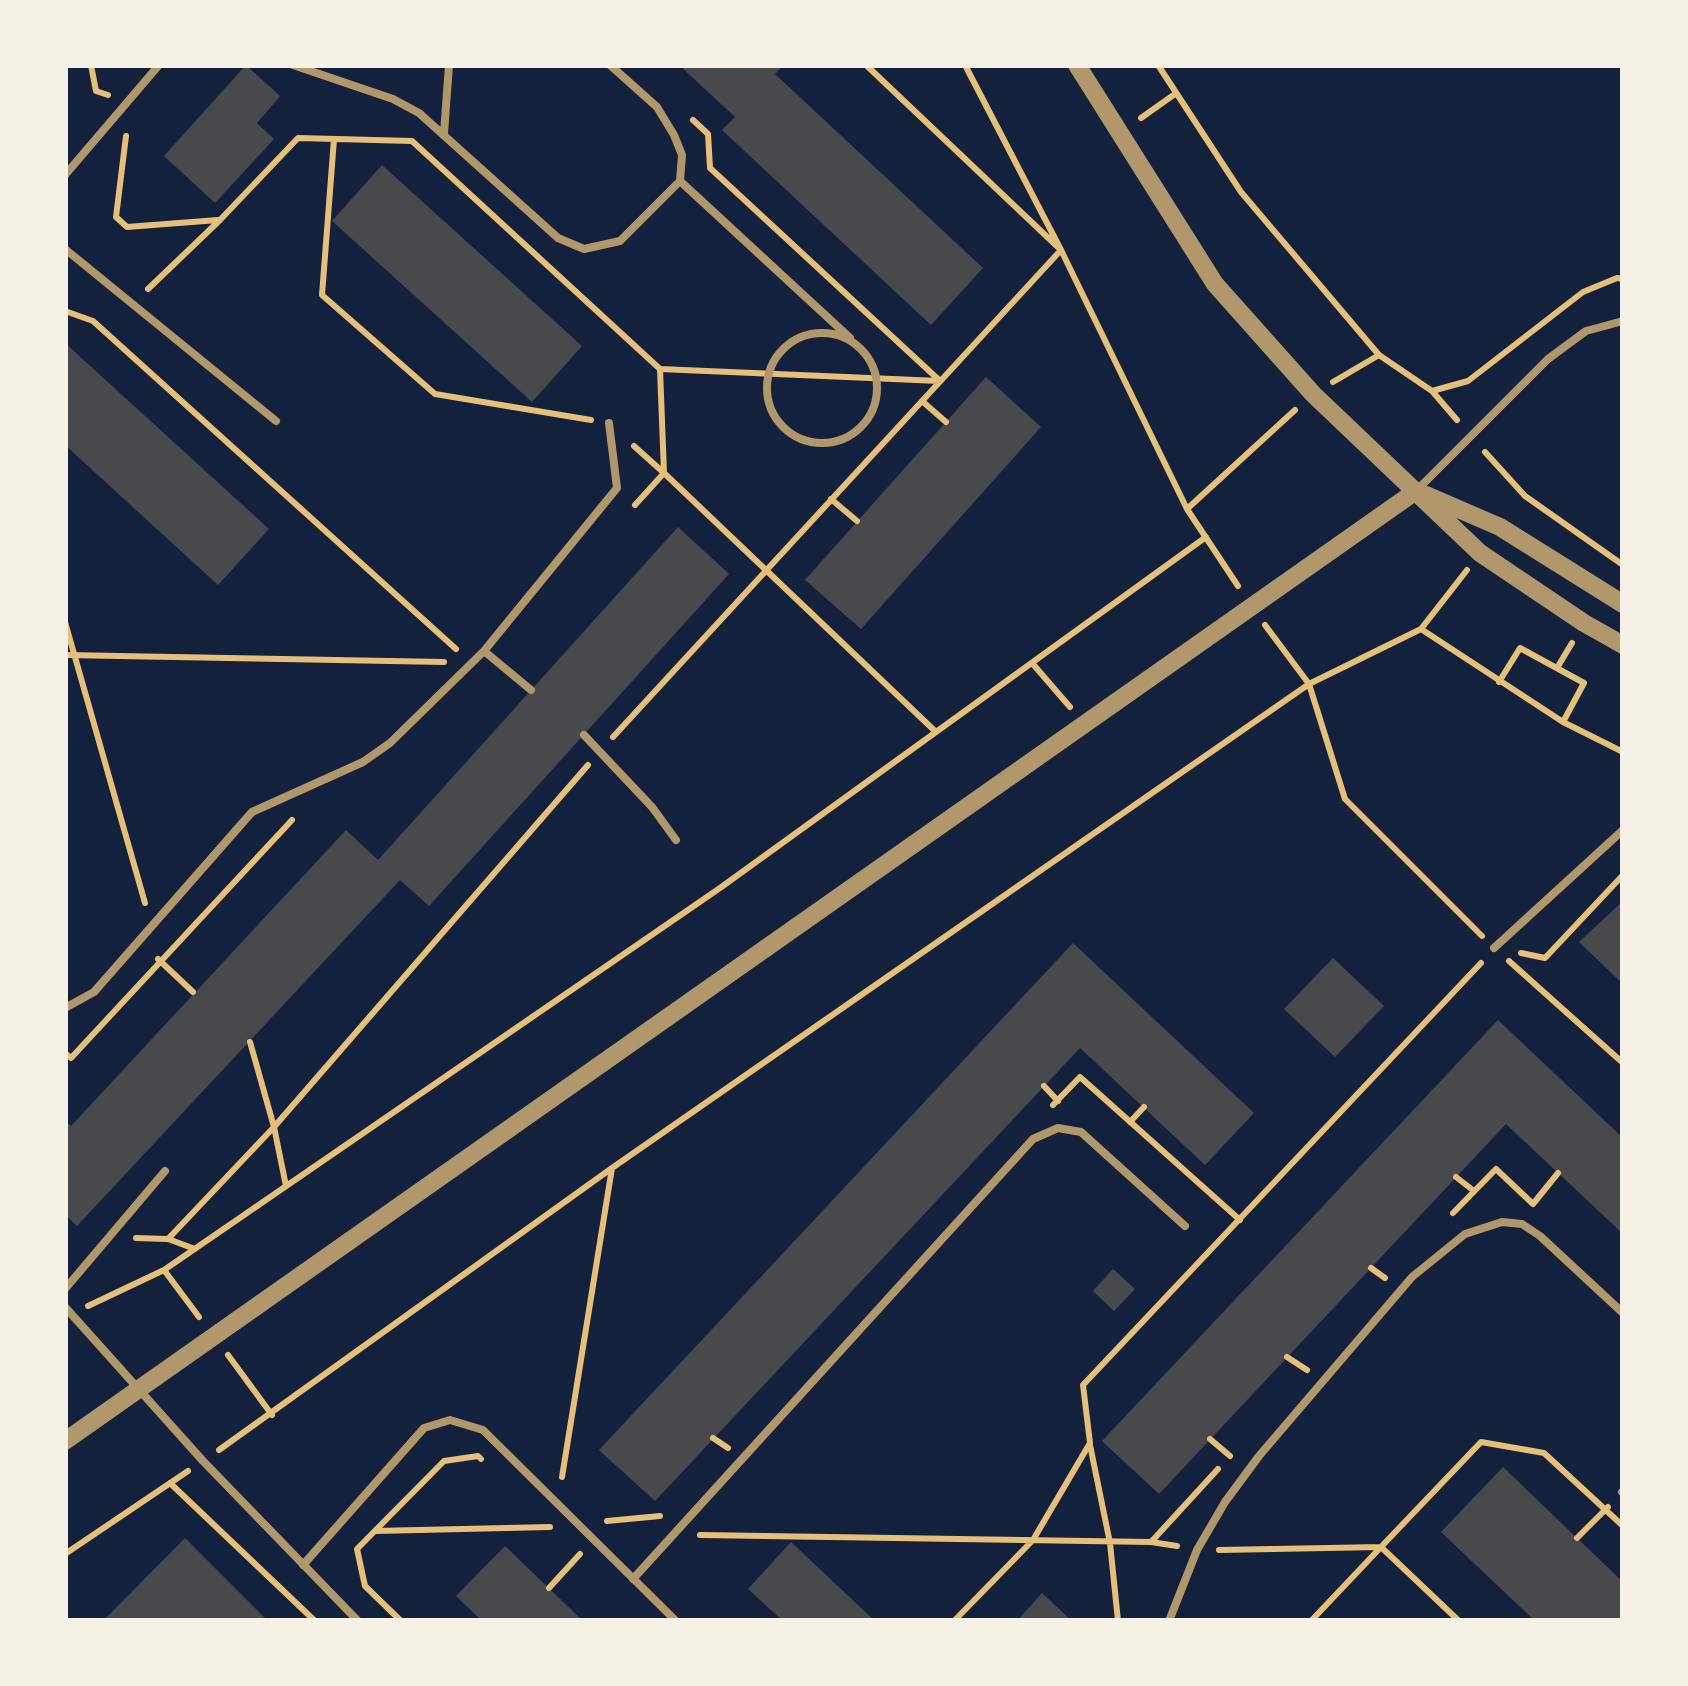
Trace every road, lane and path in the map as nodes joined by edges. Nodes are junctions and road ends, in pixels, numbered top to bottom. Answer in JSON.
{"nodes":[{"id":1,"x":91,"y":65,"type":"edge"},
{"id":2,"x":158,"y":65,"type":"edge"},
{"id":3,"x":293,"y":65,"type":"edge"},
{"id":4,"x":450,"y":65,"type":"edge"},
{"id":5,"x":610,"y":65,"type":"edge"},
{"id":6,"x":866,"y":65,"type":"edge"},
{"id":7,"x":965,"y":65,"type":"edge"},
{"id":8,"x":1077,"y":65,"type":"edge"},
{"id":9,"x":1158,"y":65,"type":"edge"},
{"id":10,"x":96,"y":91,"type":"dead end"},
{"id":11,"x":1174,"y":94,"type":"junction"},
{"id":12,"x":130,"y":96,"type":"junction"},
{"id":13,"x":684,"y":111,"type":"dead end"},
{"id":14,"x":444,"y":133,"type":"junction"},
{"id":15,"x":1120,"y":134,"type":"junction"},
{"id":16,"x":334,"y":140,"type":"junction"},
{"id":17,"x":65,"y":176,"type":"edge"},
{"id":18,"x":680,"y":182,"type":"junction"},
{"id":19,"x":220,"y":220,"type":"junction"},
{"id":20,"x":65,"y":249,"type":"edge"},
{"id":21,"x":1061,"y":250,"type":"junction"},
{"id":22,"x":1623,"y":280,"type":"edge"},
{"id":23,"x":131,"y":304,"type":"junction"},
{"id":24,"x":65,"y":310,"type":"edge"},
{"id":25,"x":1623,"y":321,"type":"edge"},
{"id":26,"x":863,"y":350,"type":"junction"},
{"id":27,"x":1379,"y":355,"type":"junction"},
{"id":28,"x":660,"y":368,"type":"junction"},
{"id":29,"x":768,"y":373,"type":"junction"},
{"id":30,"x":876,"y":378,"type":"junction"},
{"id":31,"x":1432,"y":391,"type":"junction"},
{"id":32,"x":1313,"y":394,"type":"junction"},
{"id":33,"x":922,"y":401,"type":"dead end"},
{"id":34,"x":276,"y":421,"type":"dead end"},
{"id":35,"x":946,"y":422,"type":"dead end"},
{"id":36,"x":609,"y":423,"type":"junction"},
{"id":37,"x":1471,"y":436,"type":"junction"},
{"id":38,"x":1416,"y":491,"type":"junction"},
{"id":39,"x":831,"y":499,"type":"dead end"},
{"id":40,"x":1187,"y":508,"type":"junction"},
{"id":41,"x":857,"y":522,"type":"dead end"},
{"id":42,"x":1623,"y":565,"type":"edge"},
{"id":43,"x":767,"y":568,"type":"dead end"},
{"id":44,"x":1623,"y":604,"type":"edge"},
{"id":45,"x":65,"y":622,"type":"edge"},
{"id":46,"x":1623,"y":645,"type":"edge"},
{"id":47,"x":484,"y":650,"type":"junction"},
{"id":48,"x":75,"y":655,"type":"junction"},
{"id":49,"x":65,"y":656,"type":"edge"},
{"id":50,"x":471,"y":662,"type":"junction"},
{"id":51,"x":1032,"y":663,"type":"junction"},
{"id":52,"x":1499,"y":682,"type":"junction"},
{"id":53,"x":1309,"y":684,"type":"junction"},
{"id":54,"x":531,"y":690,"type":"dead end"},
{"id":55,"x":1563,"y":722,"type":"junction"},
{"id":56,"x":1085,"y":724,"type":"junction"},
{"id":57,"x":936,"y":732,"type":"junction"},
{"id":58,"x":584,"y":735,"type":"dead end"},
{"id":59,"x":1623,"y":752,"type":"edge"},
{"id":60,"x":1623,"y":830,"type":"edge"},
{"id":61,"x":676,"y":840,"type":"dead end"},
{"id":62,"x":1623,"y":875,"type":"edge"},
{"id":63,"x":152,"y":927,"type":"junction"},
{"id":64,"x":1494,"y":948,"type":"junction"},
{"id":65,"x":193,"y":992,"type":"dead end"},
{"id":66,"x":65,"y":1008,"type":"edge"},
{"id":67,"x":250,"y":1042,"type":"dead end"},
{"id":68,"x":1623,"y":1063,"type":"edge"},
{"id":69,"x":1044,"y":1086,"type":"dead end"},
{"id":70,"x":1058,"y":1101,"type":"dead end"},
{"id":71,"x":1144,"y":1108,"type":"dead end"},
{"id":72,"x":1130,"y":1122,"type":"dead end"},
{"id":73,"x":612,"y":1168,"type":"junction"},
{"id":74,"x":164,"y":1171,"type":"dead end"},
{"id":75,"x":1558,"y":1173,"type":"dead end"},
{"id":76,"x":1456,"y":1177,"type":"dead end"},
{"id":77,"x":286,"y":1186,"type":"junction"},
{"id":78,"x":1474,"y":1191,"type":"dead end"},
{"id":79,"x":1533,"y":1204,"type":"dead end"},
{"id":80,"x":1185,"y":1226,"type":"dead end"},
{"id":81,"x":65,"y":1289,"type":"edge"},
{"id":82,"x":69,"y":1310,"type":"edge"},
{"id":83,"x":1623,"y":1313,"type":"edge"},
{"id":84,"x":1288,"y":1357,"type":"dead end"},
{"id":85,"x":1308,"y":1371,"type":"dead end"},
{"id":86,"x":138,"y":1390,"type":"junction"},
{"id":87,"x":1210,"y":1439,"type":"dead end"},
{"id":88,"x":65,"y":1442,"type":"edge"},
{"id":89,"x":1090,"y":1444,"type":"junction"},
{"id":90,"x":1230,"y":1456,"type":"dead end"},
{"id":91,"x":203,"y":1461,"type":"junction"},
{"id":92,"x":490,"y":1468,"type":"dead end"},
{"id":93,"x":170,"y":1483,"type":"junction"},
{"id":94,"x":1622,"y":1493,"type":"edge"},
{"id":95,"x":557,"y":1506,"type":"junction"},
{"id":96,"x":1606,"y":1510,"type":"junction"},
{"id":97,"x":676,"y":1514,"type":"dead end"},
{"id":98,"x":541,"y":1515,"type":"dead end"},
{"id":99,"x":577,"y":1524,"type":"junction"},
{"id":100,"x":1623,"y":1526,"type":"edge"},
{"id":101,"x":554,"y":1527,"type":"junction"},
{"id":102,"x":376,"y":1531,"type":"junction"},
{"id":103,"x":674,"y":1532,"type":"junction"},
{"id":104,"x":1577,"y":1538,"type":"dead end"},
{"id":105,"x":1033,"y":1540,"type":"junction"},
{"id":106,"x":1110,"y":1542,"type":"junction"},
{"id":107,"x":1381,"y":1546,"type":"junction"},
{"id":108,"x":1197,"y":1550,"type":"junction"},
{"id":109,"x":580,"y":1553,"type":"dead end"},
{"id":110,"x":65,"y":1554,"type":"edge"},
{"id":111,"x":302,"y":1565,"type":"junction"},
{"id":112,"x":633,"y":1579,"type":"junction"},
{"id":113,"x":549,"y":1588,"type":"dead end"},
{"id":114,"x":315,"y":1621,"type":"edge"},
{"id":115,"x":358,"y":1621,"type":"edge"},
{"id":116,"x":402,"y":1621,"type":"edge"},
{"id":117,"x":676,"y":1621,"type":"edge"},
{"id":118,"x":954,"y":1621,"type":"edge"},
{"id":119,"x":1118,"y":1621,"type":"edge"},
{"id":120,"x":1169,"y":1621,"type":"edge"},
{"id":121,"x":1311,"y":1621,"type":"edge"},
{"id":122,"x":1460,"y":1621,"type":"edge"}],
"edges":[{"from":1,"to":10,"type":"path"},
{"from":2,"to":12,"type":"lane"},
{"from":3,"to":14,"type":"lane"},
{"from":4,"to":14,"type":"lane"},
{"from":5,"to":18,"type":"lane"},
{"from":6,"to":21,"type":"path"},
{"from":7,"to":21,"type":"path"},
{"from":8,"to":15,"type":"street"},
{"from":9,"to":11,"type":"path"},
{"from":11,"to":15,"type":"path"},
{"from":11,"to":27,"type":"path"},
{"from":12,"to":17,"type":"lane"},
{"from":12,"to":19,"type":"path"},
{"from":13,"to":30,"type":"path"},
{"from":14,"to":18,"type":"lane"},
{"from":15,"to":32,"type":"street"},
{"from":16,"to":19,"type":"path"},
{"from":16,"to":28,"type":"path"},
{"from":16,"to":36,"type":"path"},
{"from":18,"to":26,"type":"lane"},
{"from":19,"to":23,"type":"path"},
{"from":20,"to":23,"type":"lane"},
{"from":21,"to":40,"type":"path"},
{"from":22,"to":31,"type":"path"},
{"from":23,"to":34,"type":"lane"},
{"from":24,"to":50,"type":"path"},
{"from":25,"to":37,"type":"lane"},
{"from":26,"to":29,"type":"lane"},
{"from":26,"to":30,"type":"lane"},
{"from":27,"to":31,"type":"path"},
{"from":27,"to":32,"type":"path"},
{"from":28,"to":29,"type":"path"},
{"from":28,"to":36,"type":"path"},
{"from":29,"to":30,"type":"path"},
{"from":29,"to":30,"type":"lane"},
{"from":31,"to":37,"type":"path"},
{"from":32,"to":38,"type":"street"},
{"from":32,"to":40,"type":"path"},
{"from":33,"to":35,"type":"path"},
{"from":36,"to":47,"type":"lane"},
{"from":37,"to":38,"type":"lane"},
{"from":37,"to":42,"type":"path"},
{"from":38,"to":44,"type":"street"},
{"from":38,"to":46,"type":"street"},
{"from":38,"to":56,"type":"street"},
{"from":39,"to":41,"type":"path"},
{"from":40,"to":51,"type":"path"},
{"from":43,"to":57,"type":"path"},
{"from":45,"to":48,"type":"path"},
{"from":47,"to":50,"type":"lane"},
{"from":47,"to":54,"type":"lane"},
{"from":48,"to":49,"type":"path"},
{"from":48,"to":50,"type":"path"},
{"from":48,"to":63,"type":"path"},
{"from":50,"to":63,"type":"lane"},
{"from":51,"to":56,"type":"path"},
{"from":51,"to":57,"type":"path"},
{"from":52,"to":53,"type":"path"},
{"from":52,"to":55,"type":"path"},
{"from":52,"to":55,"type":"path"},
{"from":53,"to":64,"type":"path"},
{"from":53,"to":73,"type":"path"},
{"from":55,"to":59,"type":"path"},
{"from":56,"to":86,"type":"street"},
{"from":57,"to":77,"type":"path"},
{"from":58,"to":61,"type":"lane"},
{"from":60,"to":64,"type":"lane"},
{"from":62,"to":64,"type":"path"},
{"from":63,"to":65,"type":"path"},
{"from":63,"to":66,"type":"lane"},
{"from":64,"to":68,"type":"path"},
{"from":64,"to":89,"type":"path"},
{"from":67,"to":77,"type":"path"},
{"from":69,"to":70,"type":"path"},
{"from":71,"to":72,"type":"path"},
{"from":73,"to":91,"type":"path"},
{"from":73,"to":95,"type":"path"},
{"from":74,"to":81,"type":"lane"},
{"from":75,"to":79,"type":"path"},
{"from":76,"to":78,"type":"path"},
{"from":77,"to":82,"type":"path"},
{"from":80,"to":103,"type":"lane"},
{"from":82,"to":86,"type":"lane"},
{"from":83,"to":108,"type":"lane"},
{"from":84,"to":85,"type":"path"},
{"from":86,"to":88,"type":"street"},
{"from":86,"to":91,"type":"lane"},
{"from":87,"to":90,"type":"path"},
{"from":89,"to":105,"type":"path"},
{"from":89,"to":106,"type":"path"},
{"from":91,"to":93,"type":"path"},
{"from":91,"to":111,"type":"lane"},
{"from":92,"to":102,"type":"path"},
{"from":93,"to":110,"type":"path"},
{"from":93,"to":114,"type":"path"},
{"from":94,"to":96,"type":"path"},
{"from":95,"to":99,"type":"lane"},
{"from":95,"to":101,"type":"path"},
{"from":95,"to":111,"type":"lane"},
{"from":96,"to":100,"type":"path"},
{"from":96,"to":104,"type":"path"},
{"from":96,"to":107,"type":"path"},
{"from":97,"to":99,"type":"path"},
{"from":98,"to":101,"type":"path"},
{"from":99,"to":101,"type":"path"},
{"from":99,"to":112,"type":"lane"},
{"from":101,"to":102,"type":"path"},
{"from":102,"to":116,"type":"path"},
{"from":103,"to":105,"type":"path"},
{"from":103,"to":112,"type":"lane"},
{"from":105,"to":106,"type":"path"},
{"from":105,"to":118,"type":"path"},
{"from":106,"to":108,"type":"path"},
{"from":106,"to":119,"type":"path"},
{"from":107,"to":108,"type":"path"},
{"from":107,"to":121,"type":"path"},
{"from":107,"to":122,"type":"path"},
{"from":108,"to":120,"type":"lane"},
{"from":109,"to":113,"type":"path"},
{"from":111,"to":115,"type":"lane"},
{"from":112,"to":117,"type":"lane"}]}
